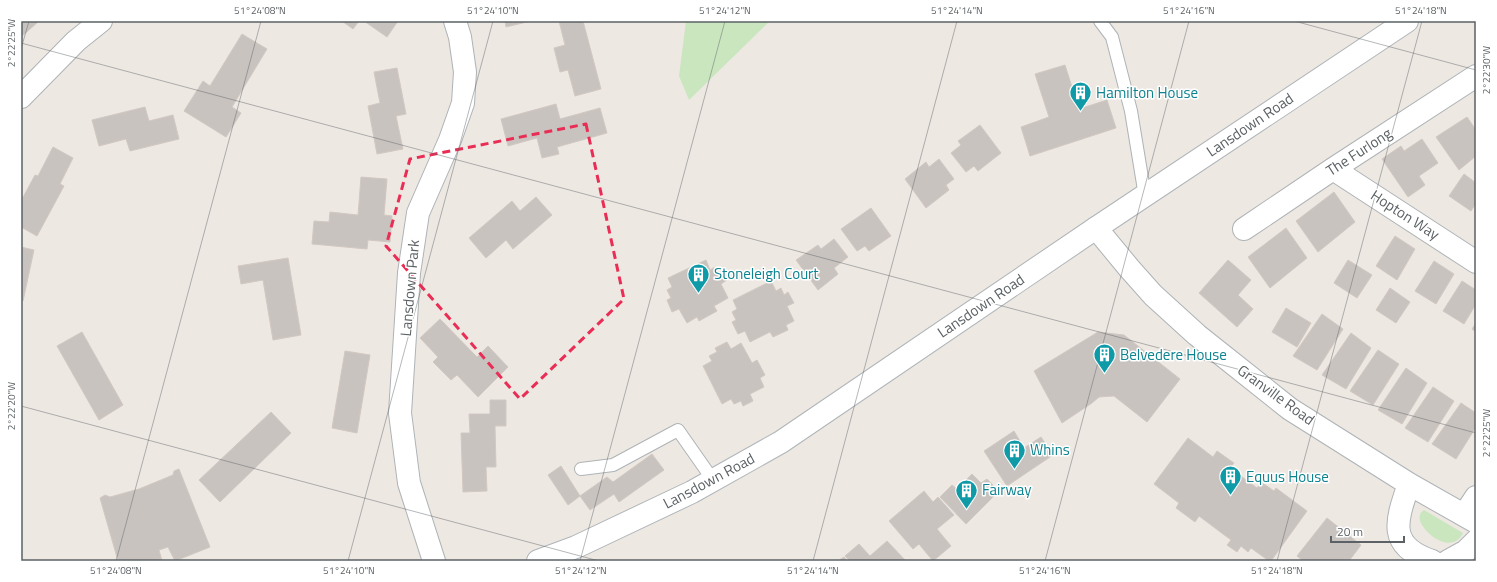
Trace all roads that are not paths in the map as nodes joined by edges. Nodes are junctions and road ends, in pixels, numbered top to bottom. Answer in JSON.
{"nodes":[{"id":1,"x":101,"y":21,"type":"edge"},
{"id":2,"x":455,"y":21,"type":"edge"},
{"id":3,"x":1100,"y":21,"type":"edge"},
{"id":4,"x":1407,"y":21,"type":"edge"},
{"id":5,"x":1476,"y":76,"type":"edge"},
{"id":6,"x":21,"y":97,"type":"edge"},
{"id":7,"x":1333,"y":169,"type":"junction"},
{"id":8,"x":1144,"y":196,"type":"junction"},
{"id":9,"x":1096,"y":228,"type":"junction"},
{"id":10,"x":1244,"y":230,"type":"dead end"},
{"id":11,"x":1476,"y":262,"type":"edge"},
{"id":12,"x":582,"y":469,"type":"dead end"},
{"id":13,"x":713,"y":480,"type":"junction"},
{"id":14,"x":1409,"y":484,"type":"junction"},
{"id":15,"x":1476,"y":497,"type":"edge"},
{"id":16,"x":1470,"y":519,"type":"edge"},
{"id":17,"x":1476,"y":541,"type":"edge"},
{"id":18,"x":434,"y":561,"type":"edge"},
{"id":19,"x":538,"y":561,"type":"edge"},
{"id":20,"x":1432,"y":561,"type":"edge"},
{"id":21,"x":1448,"y":561,"type":"edge"}],
"edges":[{"from":1,"to":6,"type":"street"},
{"from":2,"to":18,"type":"street","name":"Lansdown Park"},
{"from":3,"to":8,"type":"lane"},
{"from":4,"to":8,"type":"street","name":"Lansdown Road"},
{"from":5,"to":7,"type":"street","name":"The Furlong"},
{"from":7,"to":10,"type":"street","name":"The Furlong"},
{"from":7,"to":11,"type":"street","name":"Hopton Way"},
{"from":8,"to":9,"type":"street","name":"Lansdown Road"},
{"from":9,"to":13,"type":"street","name":"Lansdown Road"},
{"from":9,"to":14,"type":"street","name":"Granville Road"},
{"from":12,"to":13,"type":"lane"},
{"from":13,"to":19,"type":"street","name":"Lansdown Road"},
{"from":14,"to":16,"type":"street","name":"Granville Road"},
{"from":14,"to":20,"type":"street"},
{"from":15,"to":16,"type":"street","name":"Granville Road"},
{"from":17,"to":21,"type":"street"}]}
